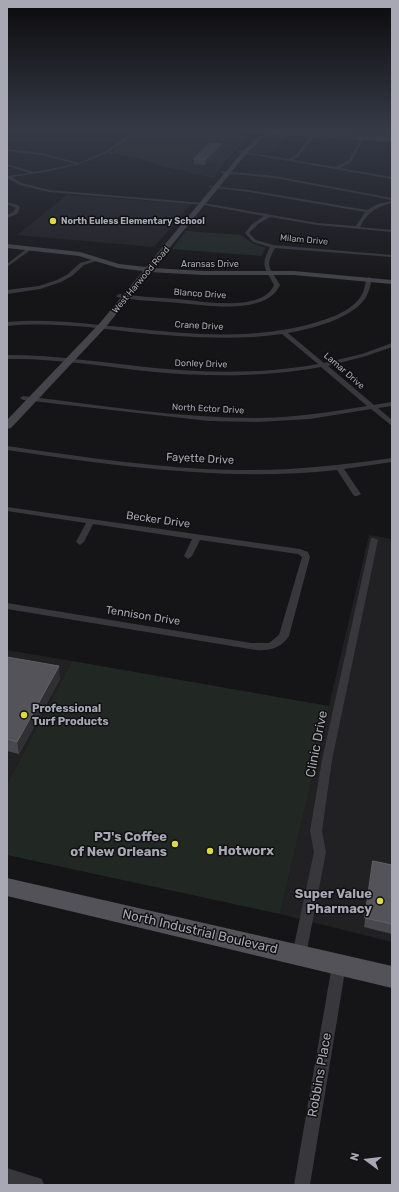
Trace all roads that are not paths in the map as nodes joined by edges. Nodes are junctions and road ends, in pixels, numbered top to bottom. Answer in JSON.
{"nodes":[{"id":1,"x":24,"y":185,"type":"edge"},
{"id":2,"x":212,"y":185,"type":"edge"},
{"id":3,"x":219,"y":185,"type":"edge"},
{"id":4,"x":317,"y":185,"type":"edge"},
{"id":5,"x":210,"y":187,"type":"junction"},
{"id":6,"x":217,"y":187,"type":"junction"},
{"id":7,"x":392,"y":199,"type":"edge"},
{"id":8,"x":392,"y":202,"type":"edge"},
{"id":9,"x":7,"y":204,"type":"edge"},
{"id":10,"x":200,"y":204,"type":"junction"},
{"id":11,"x":367,"y":211,"type":"junction"},
{"id":12,"x":268,"y":216,"type":"junction"},
{"id":13,"x":7,"y":217,"type":"edge"},
{"id":14,"x":182,"y":220,"type":"junction"},
{"id":15,"x":190,"y":221,"type":"junction"},
{"id":16,"x":357,"y":228,"type":"junction"},
{"id":17,"x":392,"y":231,"type":"edge"},
{"id":18,"x":7,"y":246,"type":"edge"},
{"id":19,"x":273,"y":246,"type":"junction"},
{"id":20,"x":31,"y":248,"type":"junction"},
{"id":21,"x":392,"y":256,"type":"edge"},
{"id":22,"x":97,"y":259,"type":"junction"},
{"id":23,"x":7,"y":266,"type":"edge"},
{"id":24,"x":141,"y":269,"type":"junction"},
{"id":25,"x":150,"y":270,"type":"junction"},
{"id":26,"x":269,"y":272,"type":"junction"},
{"id":27,"x":370,"y":280,"type":"junction"},
{"id":28,"x":392,"y":282,"type":"edge"},
{"id":29,"x":7,"y":292,"type":"edge"},
{"id":30,"x":123,"y":297,"type":"junction"},
{"id":31,"x":7,"y":324,"type":"edge"},
{"id":32,"x":98,"y":326,"type":"junction"},
{"id":33,"x":284,"y":332,"type":"junction"},
{"id":34,"x":392,"y":345,"type":"edge"},
{"id":35,"x":7,"y":357,"type":"edge"},
{"id":36,"x":60,"y":359,"type":"junction"},
{"id":37,"x":70,"y":360,"type":"junction"},
{"id":38,"x":323,"y":365,"type":"junction"},
{"id":39,"x":28,"y":399,"type":"junction"},
{"id":40,"x":392,"y":404,"type":"edge"},
{"id":41,"x":373,"y":408,"type":"junction"},
{"id":42,"x":7,"y":414,"type":"edge"},
{"id":43,"x":392,"y":424,"type":"edge"},
{"id":44,"x":7,"y":426,"type":"edge"},
{"id":45,"x":7,"y":448,"type":"edge"},
{"id":46,"x":392,"y":460,"type":"edge"},
{"id":47,"x":339,"y":467,"type":"junction"},
{"id":48,"x":357,"y":494,"type":"dead end"},
{"id":49,"x":7,"y":509,"type":"edge"},
{"id":50,"x":91,"y":521,"type":"junction"},
{"id":51,"x":197,"y":537,"type":"junction"},
{"id":52,"x":374,"y":540,"type":"dead end"},
{"id":53,"x":80,"y":542,"type":"dead end"},
{"id":54,"x":188,"y":556,"type":"dead end"},
{"id":55,"x":7,"y":606,"type":"edge"},
{"id":56,"x":275,"y":646,"type":"joint"},
{"id":57,"x":7,"y":887,"type":"edge"},
{"id":58,"x":299,"y":955,"type":"junction"},
{"id":59,"x":339,"y":964,"type":"junction"},
{"id":60,"x":392,"y":977,"type":"edge"},
{"id":61,"x":7,"y":1176,"type":"edge"},
{"id":62,"x":36,"y":1185,"type":"edge"},
{"id":63,"x":302,"y":1185,"type":"edge"}],
"edges":[{"from":1,"to":10,"type":"street"},
{"from":2,"to":5,"type":"main road","name":"West Harwood Road"},
{"from":3,"to":6,"type":"main road","name":"West Harwood Road"},
{"from":4,"to":7,"type":"street"},
{"from":5,"to":6,"type":"street"},
{"from":5,"to":10,"type":"main road","name":"West Harwood Road"},
{"from":6,"to":10,"type":"main road","name":"West Harwood Road"},
{"from":6,"to":11,"type":"street"},
{"from":8,"to":11,"type":"street"},
{"from":9,"to":13,"type":"street"},
{"from":10,"to":12,"type":"street"},
{"from":10,"to":14,"type":"main road","name":"West Harwood Road"},
{"from":10,"to":15,"type":"main road","name":"West Harwood Road"},
{"from":11,"to":16,"type":"street"},
{"from":12,"to":16,"type":"street"},
{"from":12,"to":19,"type":"street","name":"Milam Drive"},
{"from":14,"to":15,"type":"main road"},
{"from":14,"to":24,"type":"main road","name":"West Harwood Road"},
{"from":15,"to":25,"type":"main road","name":"West Harwood Road"},
{"from":16,"to":17,"type":"street"},
{"from":18,"to":20,"type":"main road","name":"Aransas Drive"},
{"from":19,"to":21,"type":"street","name":"Milam Drive"},
{"from":19,"to":26,"type":"street","name":"Blanco Drive"},
{"from":20,"to":22,"type":"main road","name":"Aransas Drive"},
{"from":20,"to":23,"type":"street"},
{"from":22,"to":24,"type":"main road","name":"Aransas Drive"},
{"from":22,"to":29,"type":"street"},
{"from":24,"to":25,"type":"main road","name":"Aransas Drive"},
{"from":24,"to":30,"type":"main road","name":"West Harwood Road"},
{"from":25,"to":26,"type":"main road","name":"Aransas Drive"},
{"from":25,"to":30,"type":"main road","name":"West Harwood Road"},
{"from":26,"to":27,"type":"main road","name":"Aransas Drive"},
{"from":26,"to":30,"type":"street","name":"Blanco Drive"},
{"from":27,"to":28,"type":"main road","name":"Aransas Drive"},
{"from":27,"to":33,"type":"street","name":"Crane Drive"},
{"from":30,"to":32,"type":"main road","name":"West Harwood Road"},
{"from":31,"to":32,"type":"street","name":"Crane Drive"},
{"from":32,"to":33,"type":"street","name":"Crane Drive"},
{"from":32,"to":36,"type":"main road","name":"West Harwood Road"},
{"from":32,"to":37,"type":"main road","name":"West Harwood Road"},
{"from":33,"to":38,"type":"street","name":"Lamar Drive"},
{"from":34,"to":38,"type":"street","name":"Donley Drive"},
{"from":35,"to":36,"type":"street","name":"Donley Drive"},
{"from":36,"to":37,"type":"street","name":"Donley Drive"},
{"from":36,"to":39,"type":"main road","name":"West Harwood Road"},
{"from":37,"to":38,"type":"street","name":"Donley Drive"},
{"from":37,"to":39,"type":"main road","name":"West Harwood Road"},
{"from":38,"to":41,"type":"street","name":"Lamar Drive"},
{"from":39,"to":41,"type":"street","name":"North Ector Drive"},
{"from":39,"to":42,"type":"main road","name":"West Harwood Road"},
{"from":39,"to":44,"type":"main road","name":"West Harwood Road"},
{"from":40,"to":41,"type":"street","name":"North Ector Drive"},
{"from":41,"to":43,"type":"street","name":"Lamar Drive"},
{"from":45,"to":47,"type":"street","name":"Fayette Drive"},
{"from":46,"to":47,"type":"street","name":"Fayette Drive"},
{"from":47,"to":48,"type":"street"},
{"from":49,"to":50,"type":"street","name":"Becker Drive"},
{"from":50,"to":51,"type":"street","name":"Becker Drive"},
{"from":50,"to":53,"type":"street"},
{"from":51,"to":54,"type":"street"},
{"from":51,"to":56,"type":"street","name":"Becker Drive"},
{"from":52,"to":58,"type":"street","name":"Clinic Drive"},
{"from":55,"to":56,"type":"street","name":"Tennison Drive"},
{"from":57,"to":58,"type":"main road","name":"North Industrial Boulevard"},
{"from":58,"to":59,"type":"main road","name":"North Industrial Boulevard"},
{"from":59,"to":60,"type":"main road","name":"North Industrial Boulevard"},
{"from":59,"to":63,"type":"street","name":"Robbins Place"},
{"from":61,"to":62,"type":"street"}]}
